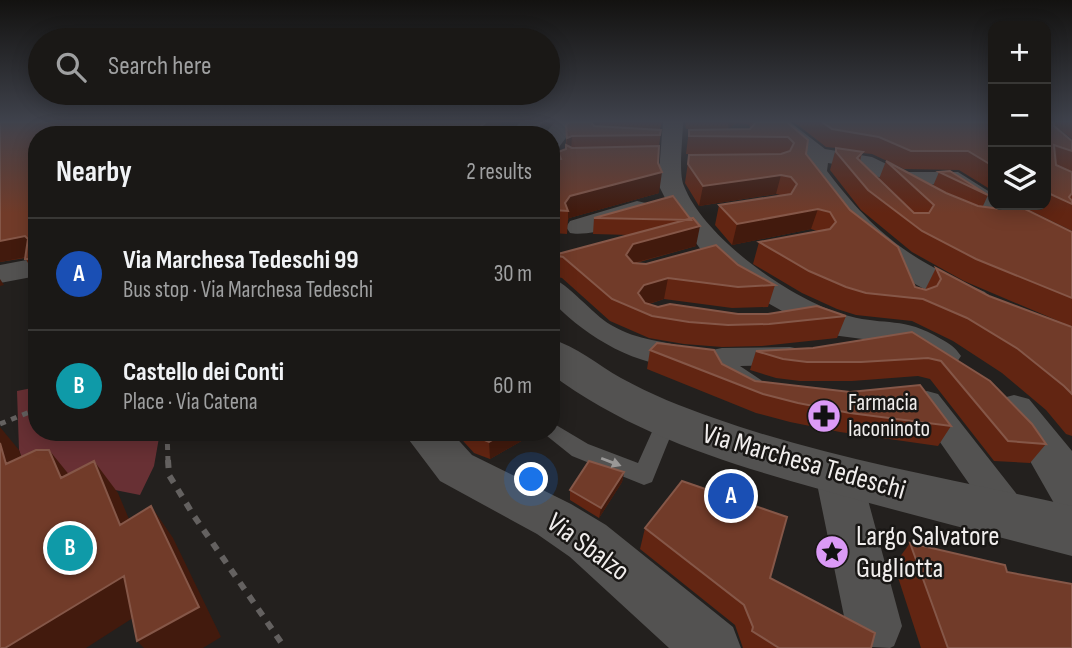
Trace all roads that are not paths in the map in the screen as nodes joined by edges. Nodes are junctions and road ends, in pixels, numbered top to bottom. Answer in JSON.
{"nodes":[{"id":1,"x":673,"y":152,"type":"edge"},
{"id":2,"x":814,"y":152,"type":"edge"},
{"id":3,"x":817,"y":155,"type":"junction"},
{"id":4,"x":862,"y":177,"type":"edge"},
{"id":5,"x":899,"y":179,"type":"junction"},
{"id":6,"x":877,"y":191,"type":"edge"},
{"id":7,"x":927,"y":196,"type":"edge"},
{"id":8,"x":988,"y":201,"type":"edge"},
{"id":9,"x":695,"y":211,"type":"junction"},
{"id":10,"x":580,"y":227,"type":"dead end"},
{"id":11,"x":761,"y":251,"type":"edge"},
{"id":12,"x":711,"y":256,"type":"junction"},
{"id":13,"x":28,"y":269,"type":"edge"},
{"id":14,"x":0,"y":274,"type":"edge"},
{"id":15,"x":560,"y":295,"type":"edge"},
{"id":16,"x":995,"y":309,"type":"edge"},
{"id":17,"x":812,"y":314,"type":"junction"},
{"id":18,"x":761,"y":322,"type":"edge"},
{"id":19,"x":912,"y":337,"type":"junction"},
{"id":20,"x":722,"y":357,"type":"junction"},
{"id":21,"x":560,"y":359,"type":"edge"},
{"id":22,"x":775,"y":390,"type":"edge"},
{"id":23,"x":905,"y":391,"type":"edge"},
{"id":24,"x":667,"y":420,"type":"junction"},
{"id":25,"x":560,"y":436,"type":"edge"},
{"id":26,"x":432,"y":441,"type":"edge"},
{"id":27,"x":838,"y":474,"type":"junction"},
{"id":28,"x":1072,"y":491,"type":"edge"},
{"id":29,"x":1013,"y":517,"type":"junction"},
{"id":30,"x":1072,"y":531,"type":"edge"},
{"id":31,"x":874,"y":626,"type":"dead end"},
{"id":32,"x":712,"y":648,"type":"edge"}],
"edges":[{"from":1,"to":9,"type":"street"},
{"from":2,"to":3,"type":"street"},
{"from":3,"to":5,"type":"street"},
{"from":3,"to":16,"type":"street"},
{"from":4,"to":6,"type":"street"},
{"from":5,"to":7,"type":"street"},
{"from":5,"to":8,"type":"street"},
{"from":9,"to":10,"type":"street"},
{"from":9,"to":12,"type":"street"},
{"from":11,"to":12,"type":"street"},
{"from":12,"to":17,"type":"street"},
{"from":13,"to":14,"type":"street"},
{"from":15,"to":20,"type":"street"},
{"from":17,"to":18,"type":"street"},
{"from":17,"to":19,"type":"street"},
{"from":19,"to":20,"type":"street"},
{"from":19,"to":28,"type":"street"},
{"from":20,"to":22,"type":"street"},
{"from":21,"to":24,"type":"street","name":"Via Marchesa Tedeschi"},
{"from":23,"to":29,"type":"street"},
{"from":25,"to":24,"type":"lane","one_way":true},
{"from":24,"to":27,"type":"street","name":"Via Marchesa Tedeschi"},
{"from":26,"to":32,"type":"street","name":"Via Sbalzo"},
{"from":27,"to":29,"type":"street","name":"Via Marchesa Tedeschi"},
{"from":27,"to":31,"type":"street"},
{"from":29,"to":30,"type":"street","name":"Via Marchesa Tedeschi"}]}
